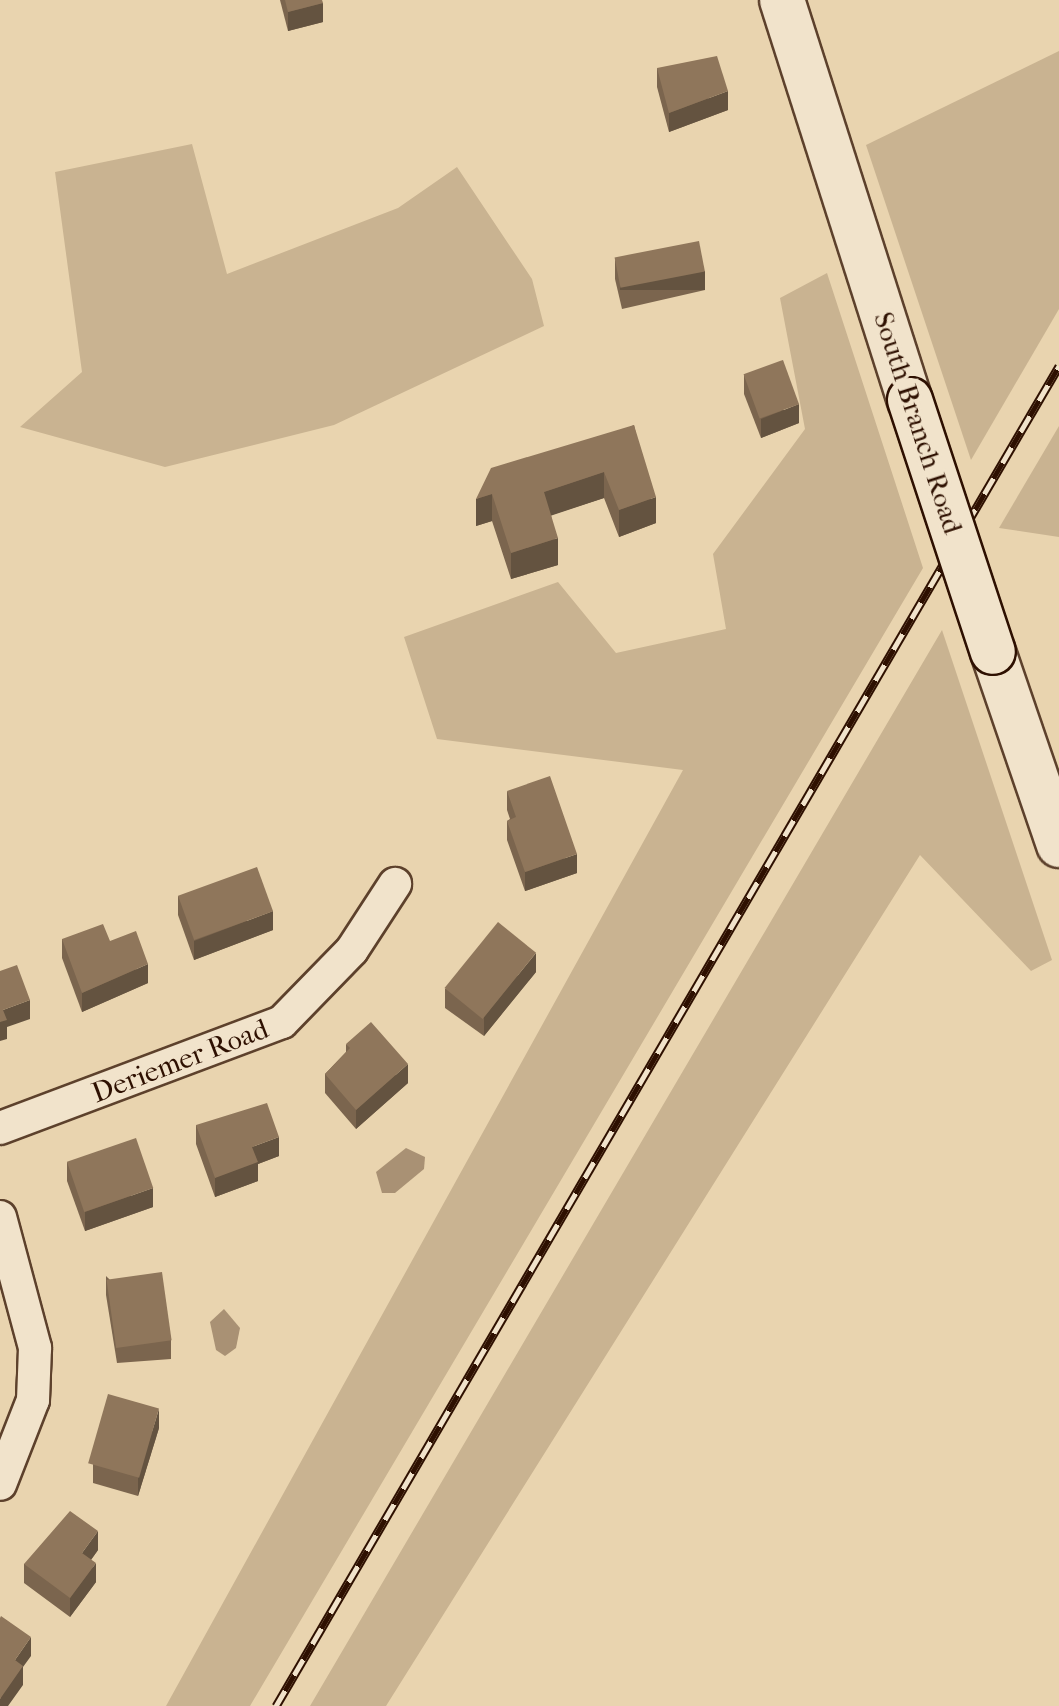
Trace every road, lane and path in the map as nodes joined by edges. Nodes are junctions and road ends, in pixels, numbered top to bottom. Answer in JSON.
{"nodes":[{"id":1,"x":782,"y":0,"type":"edge"},
{"id":2,"x":1059,"y":845,"type":"edge"},
{"id":3,"x":395,"y":884,"type":"dead end"},
{"id":4,"x":0,"y":1128,"type":"edge"},
{"id":5,"x":0,"y":1217,"type":"edge"},
{"id":6,"x":0,"y":1484,"type":"edge"}],
"edges":[{"from":1,"to":2,"type":"street","name":"South Branch Road","bridge":true},
{"from":3,"to":4,"type":"street","name":"Deriemer Road"},
{"from":5,"to":6,"type":"street"}]}
